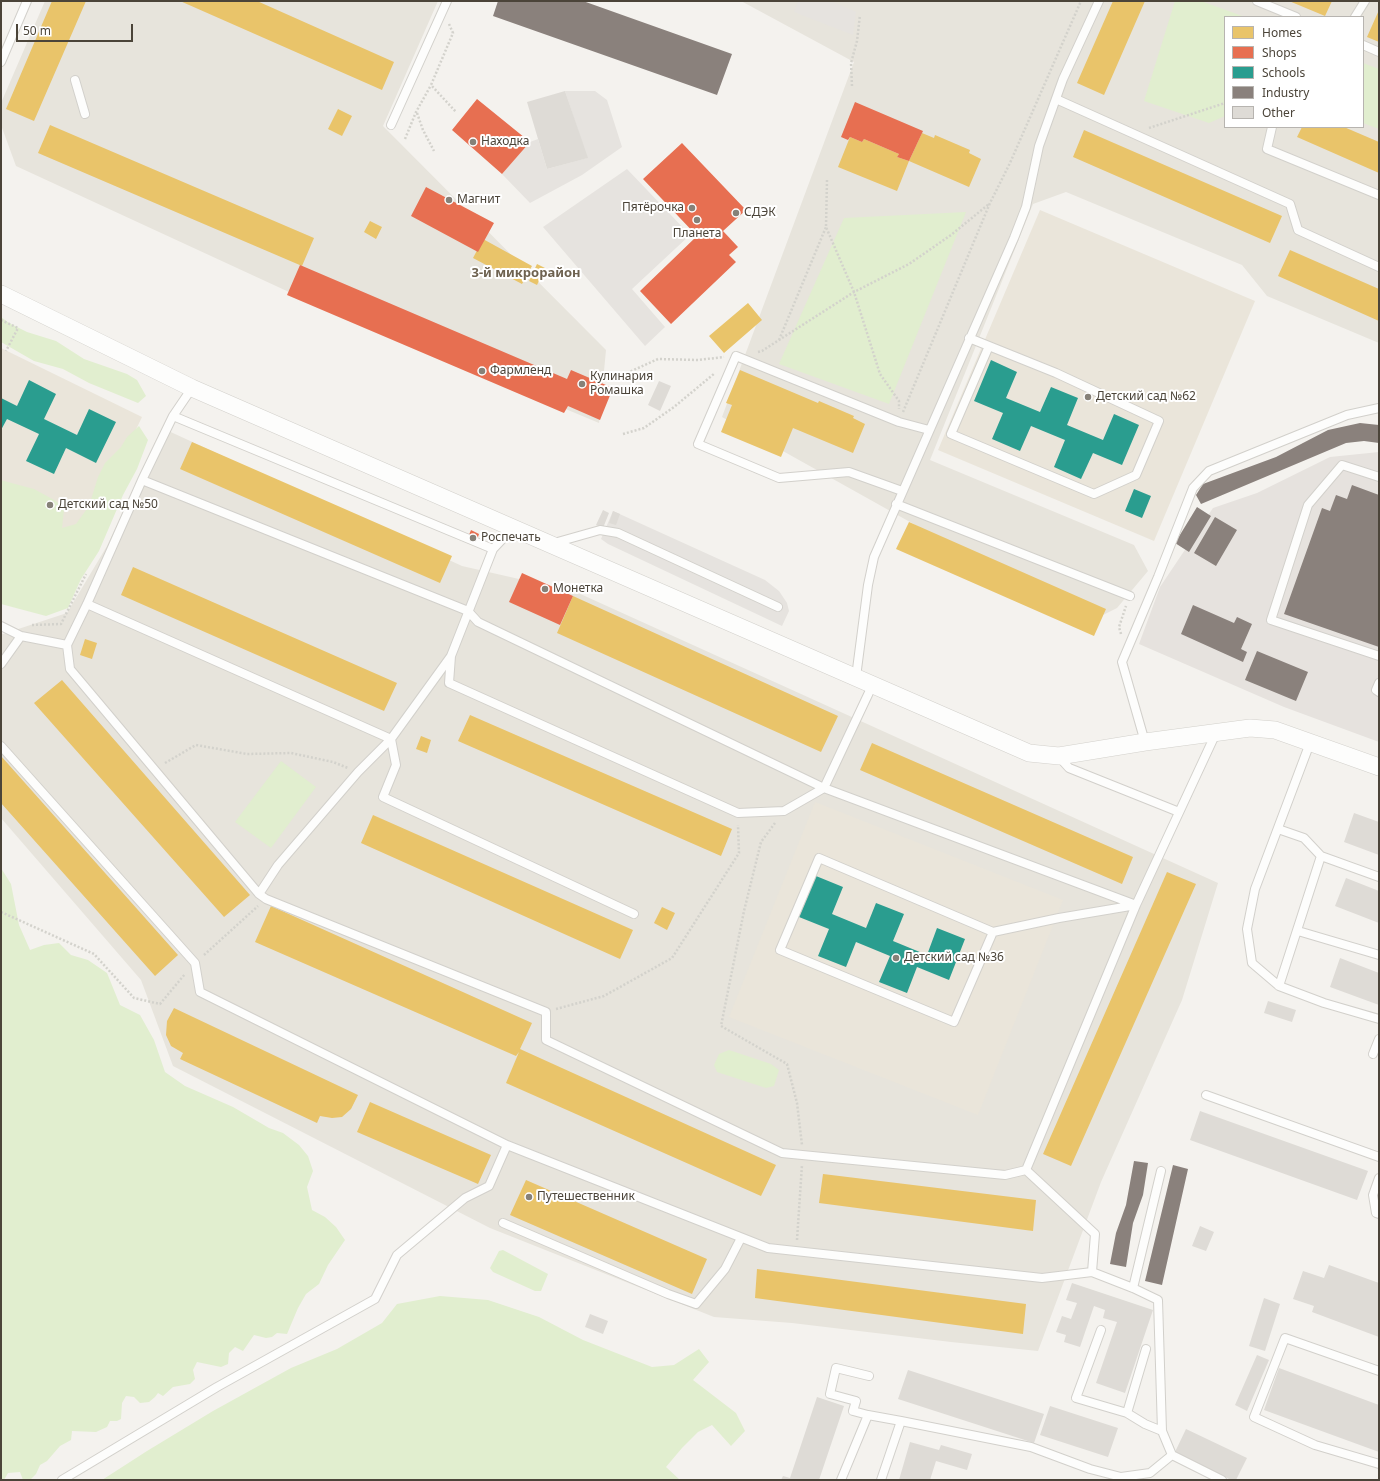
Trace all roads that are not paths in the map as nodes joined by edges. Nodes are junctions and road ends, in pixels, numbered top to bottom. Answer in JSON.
{"nodes":[{"id":1,"x":27,"y":1,"type":"edge"},
{"id":2,"x":447,"y":1,"type":"edge"},
{"id":3,"x":1099,"y":1,"type":"edge"},
{"id":4,"x":1258,"y":1,"type":"edge"},
{"id":5,"x":1365,"y":1,"type":"edge"},
{"id":6,"x":1294,"y":16,"type":"edge"},
{"id":7,"x":1356,"y":16,"type":"edge"},
{"id":8,"x":1364,"y":45,"type":"edge"},
{"id":9,"x":1379,"y":52,"type":"edge"},
{"id":10,"x":1,"y":62,"type":"edge"},
{"id":11,"x":75,"y":80,"type":"dead end"},
{"id":12,"x":1056,"y":99,"type":"junction"},
{"id":13,"x":85,"y":114,"type":"dead end"},
{"id":14,"x":391,"y":125,"type":"dead end"},
{"id":15,"x":1272,"y":128,"type":"edge"},
{"id":16,"x":1379,"y":195,"type":"edge"},
{"id":17,"x":1379,"y":267,"type":"edge"},
{"id":18,"x":1,"y":294,"type":"edge"},
{"id":19,"x":969,"y":338,"type":"junction"},
{"id":20,"x":989,"y":346,"type":"junction"},
{"id":21,"x":192,"y":388,"type":"junction"},
{"id":22,"x":1379,"y":408,"type":"edge"},
{"id":23,"x":173,"y":416,"type":"junction"},
{"id":24,"x":929,"y":430,"type":"junction"},
{"id":25,"x":1379,"y":477,"type":"edge"},
{"id":26,"x":142,"y":480,"type":"junction"},
{"id":27,"x":902,"y":491,"type":"junction"},
{"id":28,"x":896,"y":504,"type":"junction"},
{"id":29,"x":513,"y":528,"type":"junction"},
{"id":30,"x":551,"y":544,"type":"junction"},
{"id":31,"x":493,"y":549,"type":"junction"},
{"id":32,"x":1130,"y":596,"type":"road end"},
{"id":33,"x":87,"y":604,"type":"junction"},
{"id":34,"x":778,"y":607,"type":"dead end"},
{"id":35,"x":468,"y":611,"type":"junction"},
{"id":36,"x":1,"y":626,"type":"edge"},
{"id":37,"x":22,"y":636,"type":"junction"},
{"id":38,"x":67,"y":644,"type":"junction"},
{"id":39,"x":451,"y":656,"type":"junction"},
{"id":40,"x":1379,"y":656,"type":"edge"},
{"id":41,"x":1,"y":664,"type":"edge"},
{"id":42,"x":856,"y":677,"type":"junction"},
{"id":43,"x":1379,"y":683,"type":"edge"},
{"id":44,"x":872,"y":684,"type":"junction"},
{"id":45,"x":1379,"y":692,"type":"edge"},
{"id":46,"x":1216,"y":733,"type":"junction"},
{"id":47,"x":391,"y":738,"type":"junction"},
{"id":48,"x":1145,"y":742,"type":"junction"},
{"id":49,"x":1310,"y":743,"type":"junction"},
{"id":50,"x":1,"y":746,"type":"edge"},
{"id":51,"x":1058,"y":756,"type":"junction"},
{"id":52,"x":1379,"y":768,"type":"edge"},
{"id":53,"x":824,"y":788,"type":"junction"},
{"id":54,"x":1179,"y":812,"type":"junction"},
{"id":55,"x":1278,"y":829,"type":"junction"},
{"id":56,"x":1321,"y":856,"type":"junction"},
{"id":57,"x":1379,"y":877,"type":"edge"},
{"id":58,"x":262,"y":896,"type":"junction"},
{"id":59,"x":1136,"y":905,"type":"junction"},
{"id":60,"x":634,"y":914,"type":"dead end"},
{"id":61,"x":1298,"y":930,"type":"junction"},
{"id":62,"x":993,"y":932,"type":"junction"},
{"id":63,"x":1379,"y":955,"type":"edge"},
{"id":64,"x":1279,"y":986,"type":"junction"},
{"id":65,"x":1379,"y":1019,"type":"edge"},
{"id":66,"x":1379,"y":1039,"type":"edge"},
{"id":67,"x":1373,"y":1054,"type":"dead end"},
{"id":68,"x":1206,"y":1095,"type":"dead end"},
{"id":69,"x":507,"y":1145,"type":"junction"},
{"id":70,"x":1379,"y":1157,"type":"edge"},
{"id":71,"x":1026,"y":1170,"type":"junction"},
{"id":72,"x":1161,"y":1171,"type":"dead end"},
{"id":73,"x":1379,"y":1178,"type":"edge"},
{"id":74,"x":1379,"y":1214,"type":"edge"},
{"id":75,"x":503,"y":1224,"type":"dead end"},
{"id":76,"x":741,"y":1238,"type":"junction"},
{"id":77,"x":1092,"y":1272,"type":"junction"},
{"id":78,"x":1133,"y":1288,"type":"junction"},
{"id":79,"x":1101,"y":1330,"type":"dead end"},
{"id":80,"x":1146,"y":1349,"type":"dead end"},
{"id":81,"x":1379,"y":1371,"type":"edge"},
{"id":82,"x":870,"y":1376,"type":"dead end"},
{"id":83,"x":1126,"y":1413,"type":"junction"},
{"id":84,"x":868,"y":1414,"type":"junction"},
{"id":85,"x":901,"y":1421,"type":"junction"},
{"id":86,"x":1162,"y":1431,"type":"junction"},
{"id":87,"x":1172,"y":1455,"type":"junction"},
{"id":88,"x":1379,"y":1464,"type":"edge"},
{"id":89,"x":62,"y":1480,"type":"edge"},
{"id":90,"x":841,"y":1480,"type":"edge"},
{"id":91,"x":881,"y":1480,"type":"edge"},
{"id":92,"x":1222,"y":1480,"type":"edge"}],
"edges":[{"from":1,"to":10,"type":"lane"},
{"from":2,"to":14,"type":"lane"},
{"from":3,"to":12,"type":"lane"},
{"from":4,"to":6,"type":"lane"},
{"from":5,"to":7,"type":"lane"},
{"from":8,"to":9,"type":"lane"},
{"from":11,"to":13,"type":"lane"},
{"from":12,"to":17,"type":"lane"},
{"from":12,"to":19,"type":"lane"},
{"from":15,"to":16,"type":"lane"},
{"from":18,"to":21,"type":"street"},
{"from":19,"to":20,"type":"lane"},
{"from":19,"to":24,"type":"lane"},
{"from":20,"to":20,"type":"lane"},
{"from":21,"to":23,"type":"lane"},
{"from":21,"to":29,"type":"street"},
{"from":22,"to":48,"type":"lane"},
{"from":23,"to":26,"type":"lane"},
{"from":23,"to":31,"type":"lane"},
{"from":24,"to":27,"type":"lane"},
{"from":24,"to":27,"type":"lane"},
{"from":25,"to":40,"type":"lane"},
{"from":26,"to":33,"type":"lane"},
{"from":26,"to":35,"type":"lane"},
{"from":27,"to":28,"type":"lane"},
{"from":28,"to":32,"type":"lane"},
{"from":28,"to":42,"type":"lane"},
{"from":29,"to":30,"type":"street"},
{"from":29,"to":31,"type":"lane"},
{"from":30,"to":34,"type":"lane"},
{"from":30,"to":42,"type":"street"},
{"from":31,"to":35,"type":"lane"},
{"from":33,"to":38,"type":"lane"},
{"from":33,"to":47,"type":"lane"},
{"from":35,"to":39,"type":"lane"},
{"from":35,"to":53,"type":"lane"},
{"from":36,"to":37,"type":"lane"},
{"from":37,"to":38,"type":"lane"},
{"from":37,"to":41,"type":"lane"},
{"from":38,"to":58,"type":"lane"},
{"from":39,"to":47,"type":"lane"},
{"from":39,"to":53,"type":"lane"},
{"from":42,"to":44,"type":"street"},
{"from":43,"to":45,"type":"lane"},
{"from":44,"to":51,"type":"street"},
{"from":44,"to":53,"type":"lane"},
{"from":46,"to":48,"type":"street"},
{"from":46,"to":49,"type":"street"},
{"from":46,"to":54,"type":"lane"},
{"from":47,"to":58,"type":"lane"},
{"from":47,"to":60,"type":"lane"},
{"from":48,"to":51,"type":"street"},
{"from":49,"to":52,"type":"street"},
{"from":49,"to":55,"type":"lane"},
{"from":50,"to":69,"type":"lane"},
{"from":51,"to":54,"type":"lane"},
{"from":53,"to":59,"type":"lane"},
{"from":54,"to":59,"type":"lane"},
{"from":55,"to":56,"type":"lane"},
{"from":55,"to":64,"type":"lane"},
{"from":56,"to":57,"type":"lane"},
{"from":56,"to":61,"type":"lane"},
{"from":58,"to":71,"type":"lane"},
{"from":59,"to":62,"type":"lane"},
{"from":59,"to":71,"type":"lane"},
{"from":61,"to":63,"type":"lane"},
{"from":61,"to":64,"type":"lane"},
{"from":62,"to":62,"type":"lane"},
{"from":64,"to":65,"type":"lane"},
{"from":66,"to":67,"type":"lane"},
{"from":68,"to":70,"type":"lane"},
{"from":69,"to":76,"type":"lane"},
{"from":69,"to":89,"type":"lane"},
{"from":71,"to":77,"type":"lane"},
{"from":72,"to":78,"type":"lane"},
{"from":73,"to":74,"type":"lane"},
{"from":75,"to":76,"type":"lane"},
{"from":76,"to":77,"type":"lane"},
{"from":77,"to":78,"type":"lane"},
{"from":78,"to":86,"type":"lane"},
{"from":79,"to":83,"type":"lane"},
{"from":80,"to":83,"type":"lane"},
{"from":81,"to":88,"type":"lane"},
{"from":82,"to":84,"type":"lane"},
{"from":83,"to":86,"type":"lane"},
{"from":84,"to":85,"type":"lane"},
{"from":84,"to":90,"type":"lane"},
{"from":85,"to":87,"type":"lane"},
{"from":85,"to":91,"type":"lane"},
{"from":86,"to":87,"type":"lane"},
{"from":87,"to":92,"type":"lane"}]}
